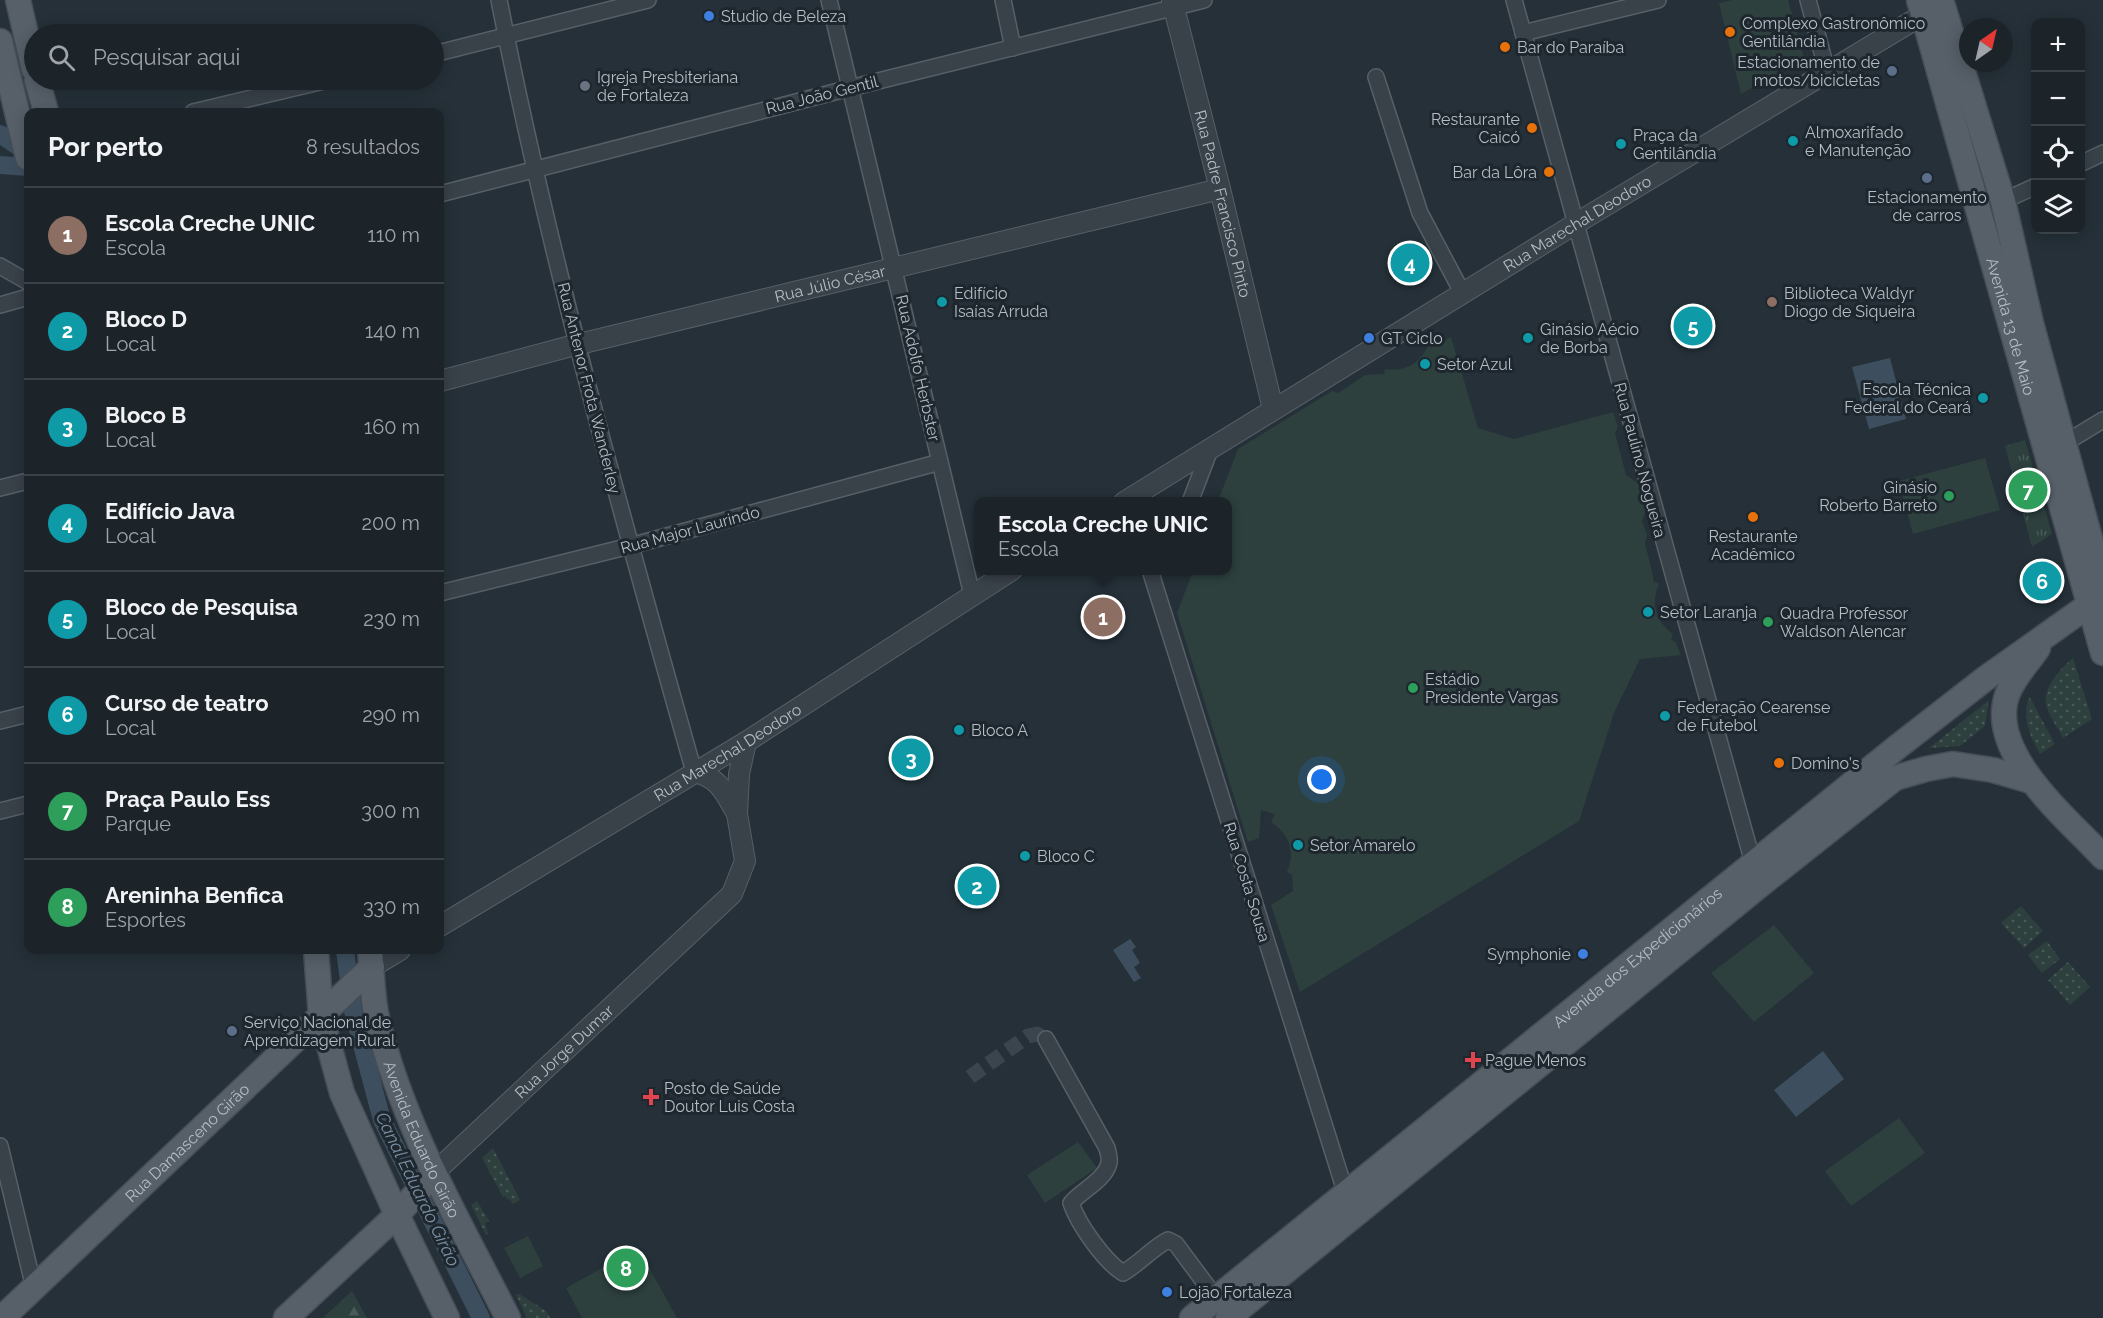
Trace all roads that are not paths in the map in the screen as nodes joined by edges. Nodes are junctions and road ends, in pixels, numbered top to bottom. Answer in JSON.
{"nodes":[{"id":1,"x":18,"y":0,"type":"edge"},
{"id":2,"x":500,"y":0,"type":"edge"},
{"id":3,"x":648,"y":0,"type":"edge"},
{"id":4,"x":829,"y":0,"type":"edge"},
{"id":5,"x":1003,"y":0,"type":"edge"},
{"id":6,"x":1204,"y":0,"type":"edge"},
{"id":7,"x":1514,"y":0,"type":"edge"},
{"id":8,"x":1658,"y":0,"type":"edge"},
{"id":9,"x":1808,"y":0,"type":"edge"},
{"id":10,"x":1934,"y":3,"type":"edge"},
{"id":11,"x":1173,"y":4,"type":"edge"},
{"id":12,"x":24,"y":26,"type":"edge"},
{"id":13,"x":1523,"y":33,"type":"junction"},
{"id":14,"x":507,"y":36,"type":"junction"},
{"id":15,"x":0,"y":41,"type":"edge"},
{"id":16,"x":1013,"y":48,"type":"junction"},
{"id":17,"x":444,"y":52,"type":"edge"},
{"id":18,"x":1827,"y":71,"type":"junction"},
{"id":19,"x":1376,"y":77,"type":"dead end"},
{"id":20,"x":850,"y":88,"type":"junction"},
{"id":21,"x":40,"y":90,"type":"edge"},
{"id":22,"x":286,"y":90,"type":"edge"},
{"id":23,"x":45,"y":108,"type":"edge"},
{"id":24,"x":209,"y":108,"type":"edge"},
{"id":25,"x":13,"y":114,"type":"edge"},
{"id":26,"x":24,"y":146,"type":"edge"},
{"id":27,"x":2103,"y":153,"type":"edge"},
{"id":28,"x":2085,"y":162,"type":"edge"},
{"id":29,"x":535,"y":169,"type":"junction"},
{"id":30,"x":2031,"y":188,"type":"edge"},
{"id":31,"x":1220,"y":189,"type":"junction"},
{"id":32,"x":444,"y":193,"type":"edge"},
{"id":33,"x":2003,"y":201,"type":"junction"},
{"id":34,"x":1575,"y":224,"type":"junction"},
{"id":35,"x":0,"y":266,"type":"edge"},
{"id":36,"x":894,"y":269,"type":"junction"},
{"id":37,"x":24,"y":280,"type":"edge"},
{"id":38,"x":1463,"y":294,"type":"junction"},
{"id":39,"x":24,"y":298,"type":"edge"},
{"id":40,"x":0,"y":305,"type":"edge"},
{"id":41,"x":576,"y":345,"type":"junction"},
{"id":42,"x":444,"y":380,"type":"edge"},
{"id":43,"x":1273,"y":409,"type":"junction"},
{"id":44,"x":2103,"y":420,"type":"edge"},
{"id":45,"x":2065,"y":443,"type":"junction"},
{"id":46,"x":1211,"y":447,"type":"junction"},
{"id":47,"x":940,"y":462,"type":"junction"},
{"id":48,"x":24,"y":482,"type":"edge"},
{"id":49,"x":0,"y":488,"type":"edge"},
{"id":50,"x":1133,"y":497,"type":"edge"},
{"id":51,"x":1192,"y":497,"type":"edge"},
{"id":52,"x":630,"y":546,"type":"junction"},
{"id":53,"x":1004,"y":575,"type":"edge"},
{"id":54,"x":1151,"y":575,"type":"edge"},
{"id":55,"x":1160,"y":575,"type":"edge"},
{"id":56,"x":1155,"y":589,"type":"junction"},
{"id":57,"x":444,"y":592,"type":"edge"},
{"id":58,"x":972,"y":595,"type":"junction"},
{"id":59,"x":2099,"y":596,"type":"edge"},
{"id":60,"x":2046,"y":636,"type":"junction"},
{"id":61,"x":2103,"y":653,"type":"edge"},
{"id":62,"x":24,"y":715,"type":"edge"},
{"id":63,"x":0,"y":721,"type":"edge"},
{"id":64,"x":746,"y":742,"type":"junction"},
{"id":65,"x":694,"y":772,"type":"junction"},
{"id":66,"x":2031,"y":781,"type":"junction"},
{"id":67,"x":24,"y":805,"type":"edge"},
{"id":68,"x":0,"y":811,"type":"edge"},
{"id":69,"x":737,"y":814,"type":"junction"},
{"id":70,"x":2103,"y":857,"type":"edge"},
{"id":71,"x":1756,"y":874,"type":"junction"},
{"id":72,"x":444,"y":924,"type":"edge"},
{"id":73,"x":316,"y":954,"type":"edge"},
{"id":74,"x":393,"y":954,"type":"edge"},
{"id":75,"x":360,"y":974,"type":"edge"},
{"id":76,"x":321,"y":1016,"type":"junction"},
{"id":77,"x":1046,"y":1039,"type":"dead end"},
{"id":78,"x":0,"y":1146,"type":"edge"},
{"id":79,"x":416,"y":1194,"type":"junction"},
{"id":80,"x":1346,"y":1194,"type":"junction"},
{"id":81,"x":34,"y":1288,"type":"junction"},
{"id":82,"x":1222,"y":1308,"type":"edge"},
{"id":83,"x":2,"y":1318,"type":"edge"},
{"id":84,"x":286,"y":1318,"type":"edge"},
{"id":85,"x":447,"y":1318,"type":"edge"},
{"id":86,"x":508,"y":1318,"type":"edge"},
{"id":87,"x":1192,"y":1318,"type":"edge"}],
"edges":[{"from":1,"to":12,"type":"main road"},
{"from":2,"to":14,"type":"street","name":"Rua Antenor Frota Wanderley"},
{"from":3,"to":14,"type":"street"},
{"from":4,"to":20,"type":"street","name":"Rua Adolfo Herbster"},
{"from":5,"to":16,"type":"street"},
{"from":6,"to":11,"type":"street","name":"Rua João Gentil"},
{"from":7,"to":13,"type":"street","name":"Rua Paulino Nogueira"},
{"from":8,"to":13,"type":"street"},
{"from":9,"to":18,"type":"street"},
{"from":10,"to":18,"type":"street","name":"Rua Marechal Deodoro"},
{"from":10,"to":33,"type":"main road","name":"Avenida 13 de Maio"},
{"from":10,"to":59,"type":"main road","name":"Avenida 13 de Maio"},
{"from":11,"to":16,"type":"street","name":"Rua João Gentil"},
{"from":11,"to":31,"type":"street","name":"Rua Padre Francisco Pinto"},
{"from":13,"to":34,"type":"street","name":"Rua Paulino Nogueira"},
{"from":14,"to":17,"type":"street"},
{"from":14,"to":29,"type":"street","name":"Rua Antenor Frota Wanderley"},
{"from":15,"to":25,"type":"main road"},
{"from":16,"to":20,"type":"street","name":"Rua João Gentil"},
{"from":18,"to":34,"type":"street","name":"Rua Marechal Deodoro"},
{"from":19,"to":38,"type":"street"},
{"from":20,"to":29,"type":"street","name":"Rua João Gentil"},
{"from":20,"to":36,"type":"street","name":"Rua Adolfo Herbster"},
{"from":21,"to":23,"type":"main road"},
{"from":22,"to":24,"type":"street"},
{"from":25,"to":26,"type":"main road"},
{"from":27,"to":28,"type":"street"},
{"from":29,"to":32,"type":"street","name":"Rua João Gentil"},
{"from":29,"to":41,"type":"street","name":"Rua Antenor Frota Wanderley"},
{"from":30,"to":33,"type":"street"},
{"from":31,"to":36,"type":"street","name":"Rua Júlio César"},
{"from":31,"to":43,"type":"street","name":"Rua Padre Francisco Pinto"},
{"from":33,"to":45,"type":"main road","name":"Avenida 13 de Maio"},
{"from":34,"to":38,"type":"street","name":"Rua Marechal Deodoro"},
{"from":34,"to":71,"type":"street","name":"Rua Paulino Nogueira"},
{"from":35,"to":37,"type":"street"},
{"from":36,"to":41,"type":"street","name":"Rua Júlio César"},
{"from":36,"to":47,"type":"street","name":"Rua Adolfo Herbster"},
{"from":38,"to":43,"type":"street","name":"Rua Marechal Deodoro"},
{"from":39,"to":40,"type":"street"},
{"from":41,"to":42,"type":"street","name":"Rua Júlio César"},
{"from":41,"to":52,"type":"street","name":"Rua Antenor Frota Wanderley"},
{"from":43,"to":46,"type":"street","name":"Rua Marechal Deodoro"},
{"from":44,"to":45,"type":"street"},
{"from":45,"to":59,"type":"main road","name":"Avenida 13 de Maio"},
{"from":46,"to":50,"type":"street","name":"Rua Marechal Deodoro"},
{"from":46,"to":51,"type":"street"},
{"from":47,"to":52,"type":"street","name":"Rua Major Laurindo"},
{"from":47,"to":58,"type":"street","name":"Rua Adolfo Herbster"},
{"from":48,"to":49,"type":"street"},
{"from":52,"to":57,"type":"street","name":"Rua Major Laurindo"},
{"from":52,"to":65,"type":"street","name":"Rua Antenor Frota Wanderley"},
{"from":53,"to":58,"type":"street","name":"Rua Marechal Deodoro"},
{"from":54,"to":56,"type":"street","name":"Rua Costa Sousa"},
{"from":55,"to":56,"type":"street"},
{"from":56,"to":80,"type":"street","name":"Rua Costa Sousa"},
{"from":58,"to":64,"type":"street","name":"Rua Marechal Deodoro"},
{"from":59,"to":60,"type":"main road","name":"Avenida dos Expedicionários"},
{"from":59,"to":61,"type":"main road","name":"Avenida 13 de Maio"},
{"from":60,"to":66,"type":"main road"},
{"from":60,"to":71,"type":"main road","name":"Avenida dos Expedicionários"},
{"from":62,"to":63,"type":"street"},
{"from":64,"to":65,"type":"street","name":"Rua Marechal Deodoro"},
{"from":64,"to":69,"type":"street","name":"Rua Jorge Dumar"},
{"from":65,"to":69,"type":"street"},
{"from":65,"to":72,"type":"street","name":"Rua Marechal Deodoro"},
{"from":66,"to":70,"type":"main road"},
{"from":66,"to":71,"type":"main road","name":"Avenida dos Expedicionários"},
{"from":67,"to":68,"type":"street"},
{"from":69,"to":79,"type":"street","name":"Rua Jorge Dumar"},
{"from":71,"to":80,"type":"main road","name":"Avenida dos Expedicionários"},
{"from":71,"to":82,"type":"main road","name":"Avenida dos Expedicionários"},
{"from":73,"to":76,"type":"main road","name":"Avenida Eduardo Girão"},
{"from":74,"to":75,"type":"street"},
{"from":75,"to":76,"type":"main road","name":"Rua Damasceno Girão"},
{"from":75,"to":79,"type":"main road","name":"Avenida Eduardo Girão"},
{"from":76,"to":79,"type":"main road","name":"Avenida Eduardo Girão"},
{"from":76,"to":81,"type":"main road","name":"Rua Damasceno Girão"},
{"from":77,"to":82,"type":"street"},
{"from":78,"to":81,"type":"street"},
{"from":79,"to":84,"type":"main road","name":"Rua Jorge Dumar"},
{"from":79,"to":85,"type":"main road","name":"Avenida Eduardo Girão"},
{"from":79,"to":86,"type":"main road","name":"Avenida Eduardo Girão"},
{"from":80,"to":82,"type":"main road","name":"Avenida dos Expedicionários"},
{"from":81,"to":83,"type":"main road","name":"Rua Damasceno Girão"},
{"from":82,"to":87,"type":"main road","name":"Avenida dos Expedicionários"}]}
